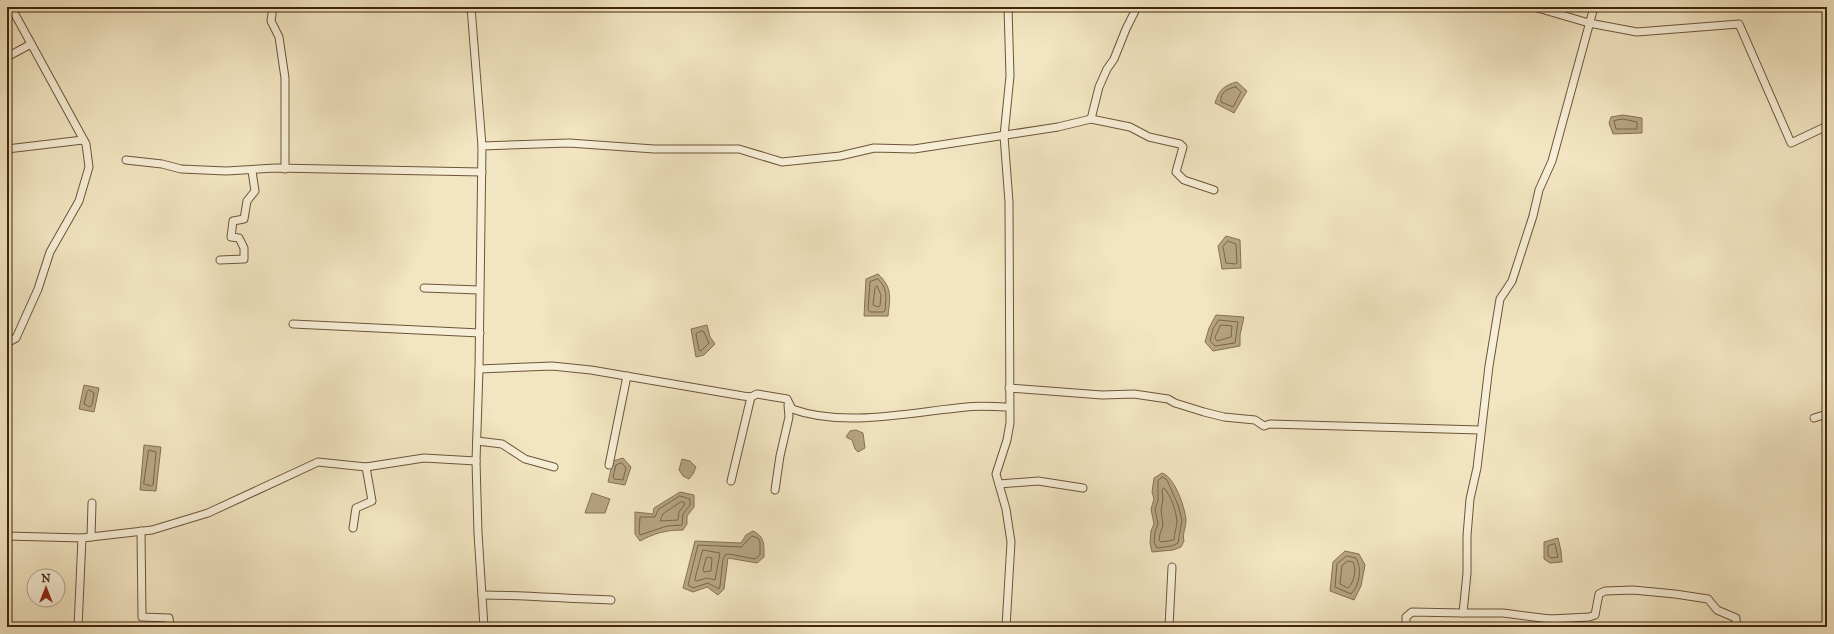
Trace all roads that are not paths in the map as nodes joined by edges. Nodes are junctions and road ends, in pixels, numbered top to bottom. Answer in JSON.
{"nodes":[{"id":1,"x":11,"y":7,"type":"edge"},
{"id":2,"x":273,"y":7,"type":"edge"},
{"id":3,"x":471,"y":7,"type":"edge"},
{"id":4,"x":1008,"y":7,"type":"edge"},
{"id":5,"x":1137,"y":7,"type":"edge"},
{"id":6,"x":1534,"y":7,"type":"edge"},
{"id":7,"x":1594,"y":7,"type":"edge"},
{"id":8,"x":1590,"y":23,"type":"junction"},
{"id":9,"x":31,"y":44,"type":"junction"},
{"id":10,"x":7,"y":57,"type":"edge"},
{"id":11,"x":1091,"y":119,"type":"junction"},
{"id":12,"x":1827,"y":126,"type":"edge"},
{"id":13,"x":1004,"y":136,"type":"junction"},
{"id":14,"x":83,"y":140,"type":"junction"},
{"id":15,"x":482,"y":146,"type":"junction"},
{"id":16,"x":7,"y":149,"type":"edge"},
{"id":17,"x":126,"y":160,"type":"dead end"},
{"id":18,"x":285,"y":169,"type":"junction"},
{"id":19,"x":252,"y":171,"type":"junction"},
{"id":20,"x":482,"y":172,"type":"junction"},
{"id":21,"x":1214,"y":190,"type":"dead end"},
{"id":22,"x":220,"y":260,"type":"dead end"},
{"id":23,"x":424,"y":288,"type":"dead end"},
{"id":24,"x":479,"y":290,"type":"junction"},
{"id":25,"x":293,"y":324,"type":"dead end"},
{"id":26,"x":480,"y":333,"type":"junction"},
{"id":27,"x":7,"y":343,"type":"edge"},
{"id":28,"x":479,"y":369,"type":"junction"},
{"id":29,"x":627,"y":376,"type":"junction"},
{"id":30,"x":1009,"y":388,"type":"junction"},
{"id":31,"x":752,"y":397,"type":"junction"},
{"id":32,"x":788,"y":399,"type":"junction"},
{"id":33,"x":1009,"y":407,"type":"junction"},
{"id":34,"x":1827,"y":414,"type":"edge"},
{"id":35,"x":1814,"y":418,"type":"dead end"},
{"id":36,"x":1480,"y":430,"type":"junction"},
{"id":37,"x":477,"y":441,"type":"junction"},
{"id":38,"x":476,"y":461,"type":"junction"},
{"id":39,"x":609,"y":465,"type":"dead end"},
{"id":40,"x":366,"y":467,"type":"junction"},
{"id":41,"x":554,"y":467,"type":"dead end"},
{"id":42,"x":732,"y":481,"type":"dead end"},
{"id":43,"x":999,"y":484,"type":"junction"},
{"id":44,"x":1083,"y":488,"type":"dead end"},
{"id":45,"x":775,"y":490,"type":"dead end"},
{"id":46,"x":92,"y":503,"type":"dead end"},
{"id":47,"x":353,"y":528,"type":"dead end"},
{"id":48,"x":141,"y":531,"type":"junction"},
{"id":49,"x":7,"y":536,"type":"edge"},
{"id":50,"x":91,"y":537,"type":"junction"},
{"id":51,"x":82,"y":538,"type":"junction"},
{"id":52,"x":1172,"y":567,"type":"dead end"},
{"id":53,"x":482,"y":595,"type":"junction"},
{"id":54,"x":611,"y":600,"type":"dead end"},
{"id":55,"x":1462,"y":613,"type":"junction"},
{"id":56,"x":1550,"y":619,"type":"junction"},
{"id":57,"x":78,"y":627,"type":"edge"},
{"id":58,"x":170,"y":627,"type":"edge"},
{"id":59,"x":484,"y":627,"type":"edge"},
{"id":60,"x":1006,"y":627,"type":"edge"},
{"id":61,"x":1169,"y":627,"type":"edge"},
{"id":62,"x":1406,"y":627,"type":"edge"},
{"id":63,"x":1549,"y":627,"type":"edge"},
{"id":64,"x":1736,"y":627,"type":"edge"}],
"edges":[{"from":1,"to":9,"type":"street"},
{"from":2,"to":18,"type":"street"},
{"from":3,"to":15,"type":"street"},
{"from":4,"to":13,"type":"street"},
{"from":5,"to":11,"type":"street"},
{"from":6,"to":8,"type":"street"},
{"from":7,"to":8,"type":"street"},
{"from":8,"to":12,"type":"street"},
{"from":8,"to":36,"type":"street"},
{"from":9,"to":10,"type":"street"},
{"from":9,"to":14,"type":"street"},
{"from":11,"to":13,"type":"street"},
{"from":11,"to":21,"type":"street"},
{"from":13,"to":15,"type":"street"},
{"from":13,"to":30,"type":"street"},
{"from":14,"to":16,"type":"street"},
{"from":14,"to":27,"type":"street"},
{"from":15,"to":20,"type":"street"},
{"from":17,"to":19,"type":"street"},
{"from":18,"to":19,"type":"street"},
{"from":18,"to":20,"type":"street"},
{"from":19,"to":22,"type":"street"},
{"from":20,"to":24,"type":"street"},
{"from":23,"to":24,"type":"street"},
{"from":24,"to":26,"type":"street"},
{"from":25,"to":26,"type":"street"},
{"from":26,"to":28,"type":"street"},
{"from":28,"to":29,"type":"street"},
{"from":28,"to":37,"type":"street"},
{"from":29,"to":31,"type":"street"},
{"from":29,"to":39,"type":"street"},
{"from":30,"to":33,"type":"street"},
{"from":30,"to":36,"type":"street"},
{"from":31,"to":32,"type":"street"},
{"from":31,"to":42,"type":"street"},
{"from":32,"to":33,"type":"street"},
{"from":32,"to":45,"type":"street"},
{"from":33,"to":43,"type":"street"},
{"from":34,"to":35,"type":"street"},
{"from":36,"to":55,"type":"street"},
{"from":37,"to":38,"type":"street"},
{"from":37,"to":41,"type":"street"},
{"from":38,"to":40,"type":"street"},
{"from":38,"to":53,"type":"street"},
{"from":40,"to":47,"type":"street"},
{"from":40,"to":48,"type":"street"},
{"from":43,"to":44,"type":"street"},
{"from":43,"to":60,"type":"street"},
{"from":46,"to":50,"type":"street"},
{"from":48,"to":50,"type":"street"},
{"from":48,"to":58,"type":"street"},
{"from":49,"to":51,"type":"street"},
{"from":50,"to":51,"type":"street"},
{"from":51,"to":57,"type":"street"},
{"from":52,"to":61,"type":"street"},
{"from":53,"to":54,"type":"street"},
{"from":53,"to":59,"type":"street"},
{"from":55,"to":56,"type":"street"},
{"from":55,"to":62,"type":"street"},
{"from":56,"to":63,"type":"street"},
{"from":56,"to":64,"type":"street"}]}
